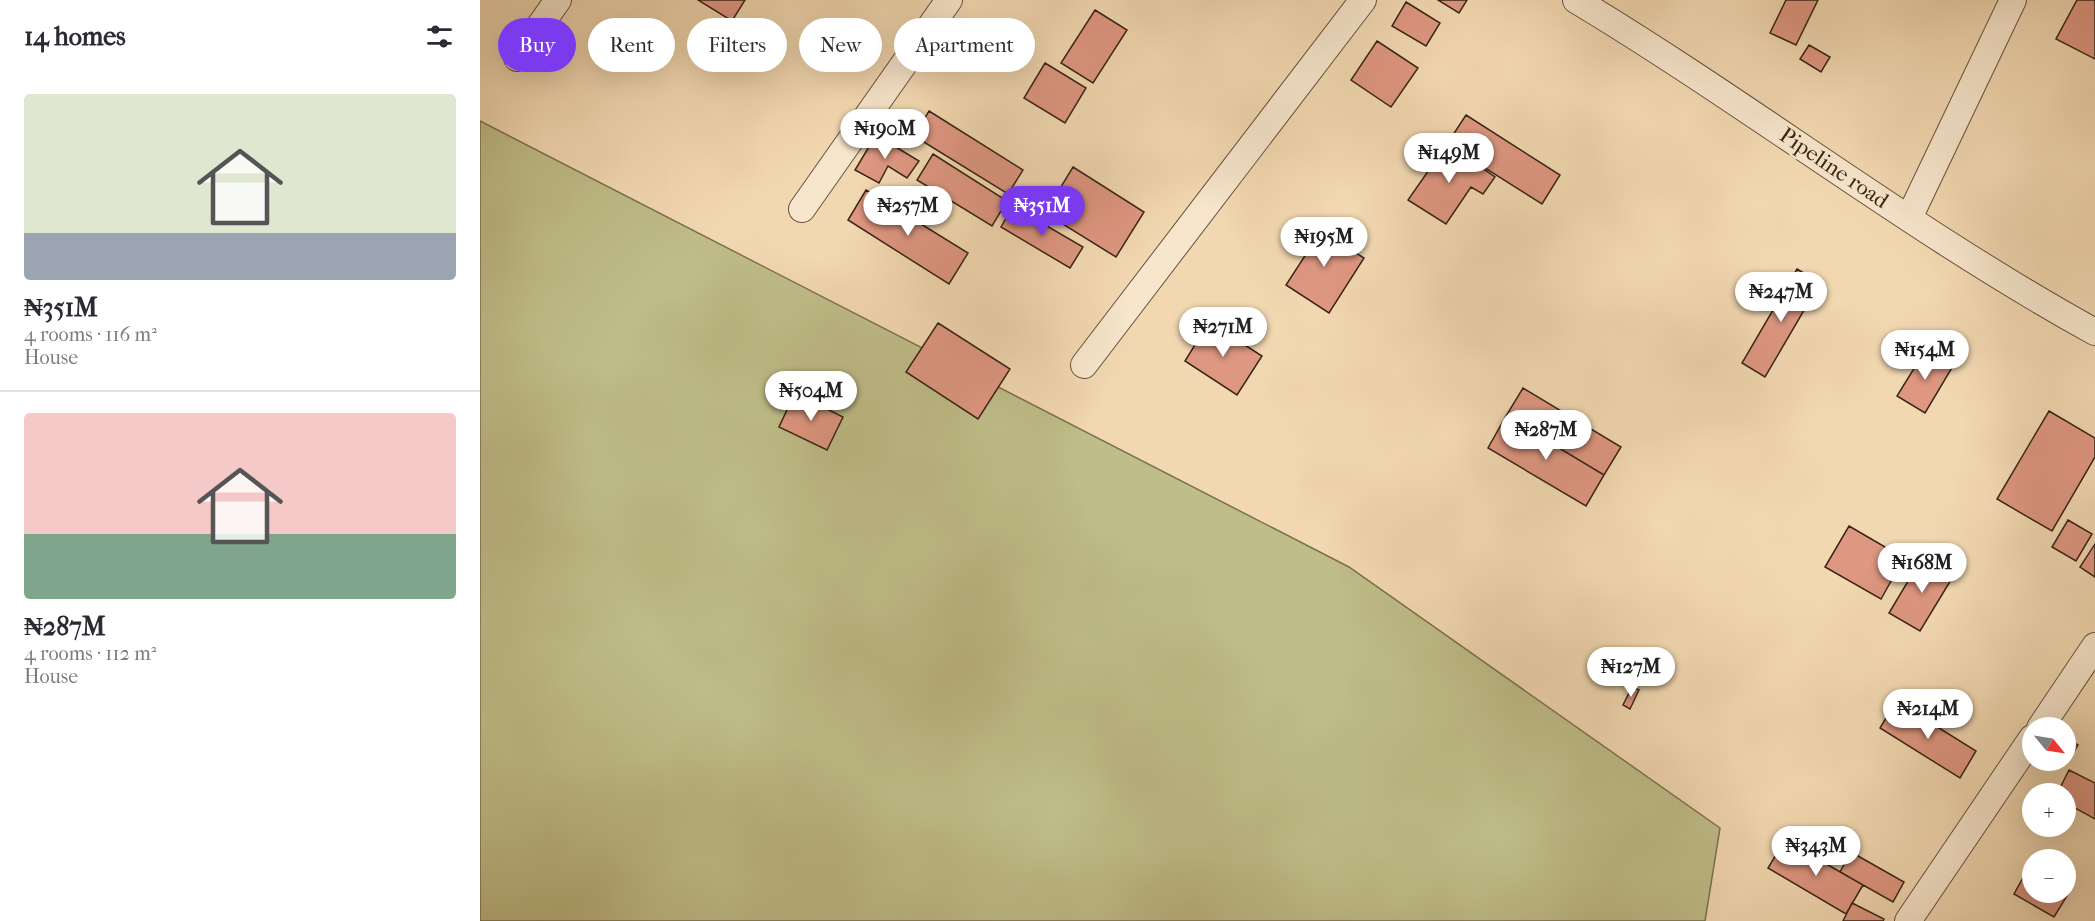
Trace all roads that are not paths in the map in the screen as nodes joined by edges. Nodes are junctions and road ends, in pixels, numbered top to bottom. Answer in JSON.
{"nodes":[{"id":1,"x":558,"y":0,"type":"edge"},
{"id":2,"x":949,"y":0,"type":"edge"},
{"id":3,"x":1363,"y":0,"type":"edge"},
{"id":4,"x":1576,"y":0,"type":"edge"},
{"id":5,"x":2013,"y":0,"type":"edge"},
{"id":6,"x":545,"y":18,"type":"edge"},
{"id":7,"x":802,"y":209,"type":"dead end"},
{"id":8,"x":1909,"y":218,"type":"junction"},
{"id":9,"x":2095,"y":332,"type":"edge"},
{"id":10,"x":1084,"y":364,"type":"dead end"},
{"id":11,"x":2095,"y":646,"type":"edge"},
{"id":12,"x":2047,"y":717,"type":"edge"},
{"id":13,"x":2022,"y":753,"type":"edge"},
{"id":14,"x":1908,"y":921,"type":"edge"}],
"edges":[{"from":1,"to":6,"type":"street"},
{"from":2,"to":7,"type":"street"},
{"from":3,"to":10,"type":"street"},
{"from":4,"to":8,"type":"street","name":"Pipeline road"},
{"from":5,"to":8,"type":"street"},
{"from":8,"to":9,"type":"street","name":"Pipeline road"},
{"from":11,"to":12,"type":"street"},
{"from":13,"to":14,"type":"street"}]}
